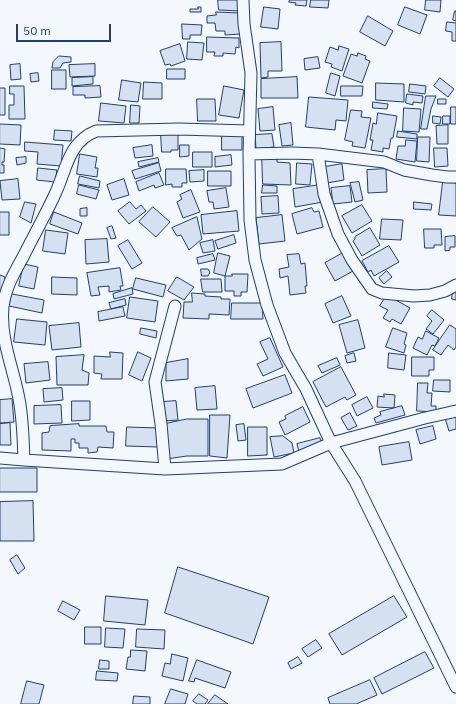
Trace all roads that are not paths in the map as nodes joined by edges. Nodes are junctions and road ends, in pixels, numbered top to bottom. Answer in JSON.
{"nodes":[{"id":1,"x":243,"y":0,"type":"edge"},
{"id":2,"x":250,"y":131,"type":"junction"},
{"id":3,"x":249,"y":154,"type":"junction"},
{"id":4,"x":318,"y":154,"type":"junction"},
{"id":5,"x":456,"y":177,"type":"edge"},
{"id":6,"x":456,"y":285,"type":"edge"},
{"id":7,"x":2,"y":299,"type":"edge"},
{"id":8,"x":175,"y":306,"type":"dead end"},
{"id":9,"x":456,"y":411,"type":"edge"},
{"id":10,"x":331,"y":443,"type":"junction"},
{"id":11,"x":0,"y":458,"type":"edge"},
{"id":12,"x":24,"y":460,"type":"junction"},
{"id":13,"x":165,"y":469,"type":"junction"},
{"id":14,"x":456,"y":687,"type":"edge"}],
"edges":[{"from":1,"to":2,"type":"street"},
{"from":2,"to":3,"type":"street"},
{"from":2,"to":7,"type":"street"},
{"from":3,"to":4,"type":"street"},
{"from":3,"to":10,"type":"street"},
{"from":4,"to":5,"type":"street"},
{"from":4,"to":6,"type":"street"},
{"from":7,"to":12,"type":"street"},
{"from":8,"to":13,"type":"street"},
{"from":9,"to":10,"type":"street"},
{"from":10,"to":13,"type":"street"},
{"from":10,"to":14,"type":"street"},
{"from":11,"to":12,"type":"street"},
{"from":12,"to":13,"type":"street"}]}
